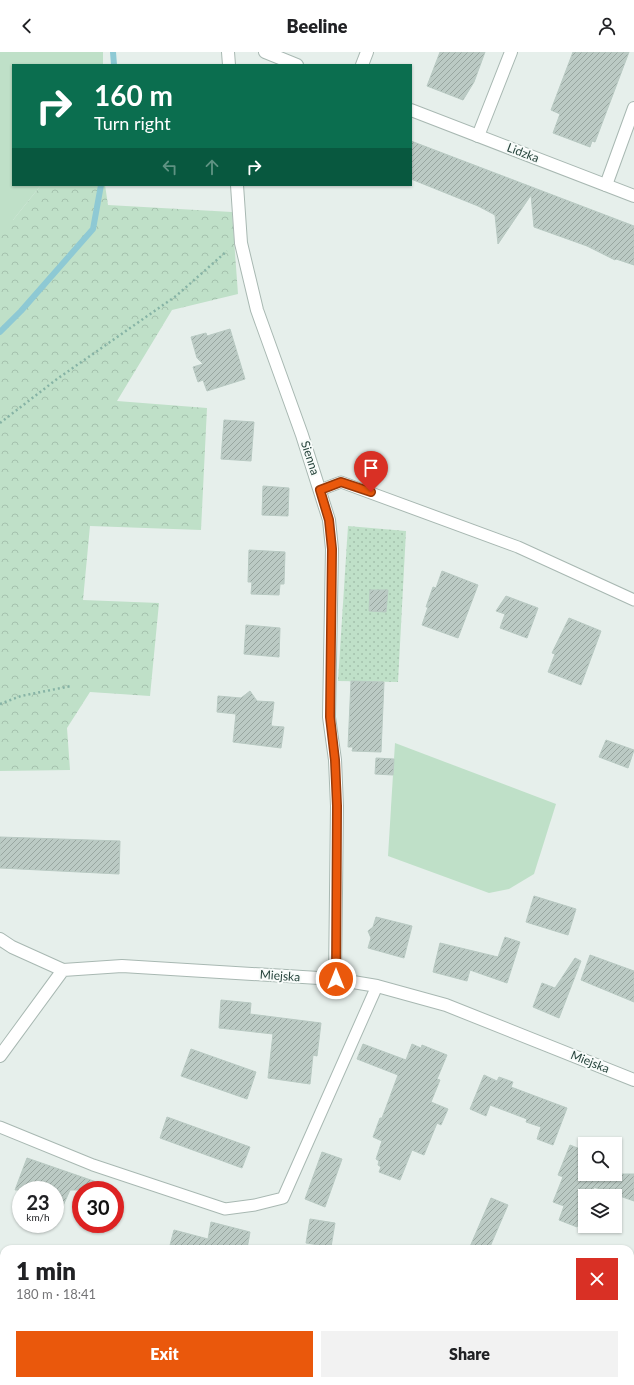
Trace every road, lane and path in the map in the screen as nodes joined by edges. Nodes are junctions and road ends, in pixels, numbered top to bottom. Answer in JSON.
{"nodes":[{"id":1,"x":228,"y":52,"type":"edge"},
{"id":2,"x":265,"y":52,"type":"edge"},
{"id":3,"x":367,"y":52,"type":"edge"},
{"id":4,"x":511,"y":52,"type":"edge"},
{"id":5,"x":229,"y":64,"type":"edge"},
{"id":6,"x":295,"y":64,"type":"edge"},
{"id":7,"x":362,"y":64,"type":"edge"},
{"id":8,"x":634,"y":108,"type":"edge"},
{"id":9,"x":412,"y":110,"type":"edge"},
{"id":10,"x":478,"y":136,"type":"junction"},
{"id":11,"x":606,"y":185,"type":"junction"},
{"id":12,"x":237,"y":186,"type":"edge"},
{"id":13,"x":634,"y":196,"type":"edge"},
{"id":14,"x":241,"y":243,"type":"junction"},
{"id":15,"x":0,"y":423,"type":"edge"},
{"id":16,"x":320,"y":490,"type":"junction"},
{"id":17,"x":634,"y":600,"type":"edge"},
{"id":18,"x":71,"y":686,"type":"dead end"},
{"id":19,"x":0,"y":704,"type":"edge"},
{"id":20,"x":0,"y":939,"type":"edge"},
{"id":21,"x":63,"y":970,"type":"junction"},
{"id":22,"x":336,"y":979,"type":"junction"},
{"id":23,"x":377,"y":986,"type":"junction"},
{"id":24,"x":0,"y":1056,"type":"edge"},
{"id":25,"x":634,"y":1080,"type":"edge"},
{"id":26,"x":0,"y":1127,"type":"edge"}],
"edges":[{"from":1,"to":5,"type":"street"},
{"from":2,"to":6,"type":"street"},
{"from":3,"to":7,"type":"street"},
{"from":4,"to":10,"type":"street"},
{"from":8,"to":11,"type":"street"},
{"from":9,"to":10,"type":"street","name":"Lidzka"},
{"from":10,"to":11,"type":"street","name":"Lidzka"},
{"from":11,"to":13,"type":"street","name":"Lidzka"},
{"from":12,"to":14,"type":"street","name":"Sienna"},
{"from":14,"to":15,"type":"path"},
{"from":14,"to":16,"type":"street","name":"Sienna"},
{"from":16,"to":17,"type":"lane"},
{"from":16,"to":22,"type":"street","name":"Sienna"},
{"from":18,"to":19,"type":"path"},
{"from":20,"to":21,"type":"street"},
{"from":21,"to":22,"type":"street","name":"Miejska"},
{"from":21,"to":24,"type":"street"},
{"from":22,"to":23,"type":"street","name":"Miejska"},
{"from":23,"to":25,"type":"street","name":"Miejska"},
{"from":23,"to":26,"type":"lane"}]}
